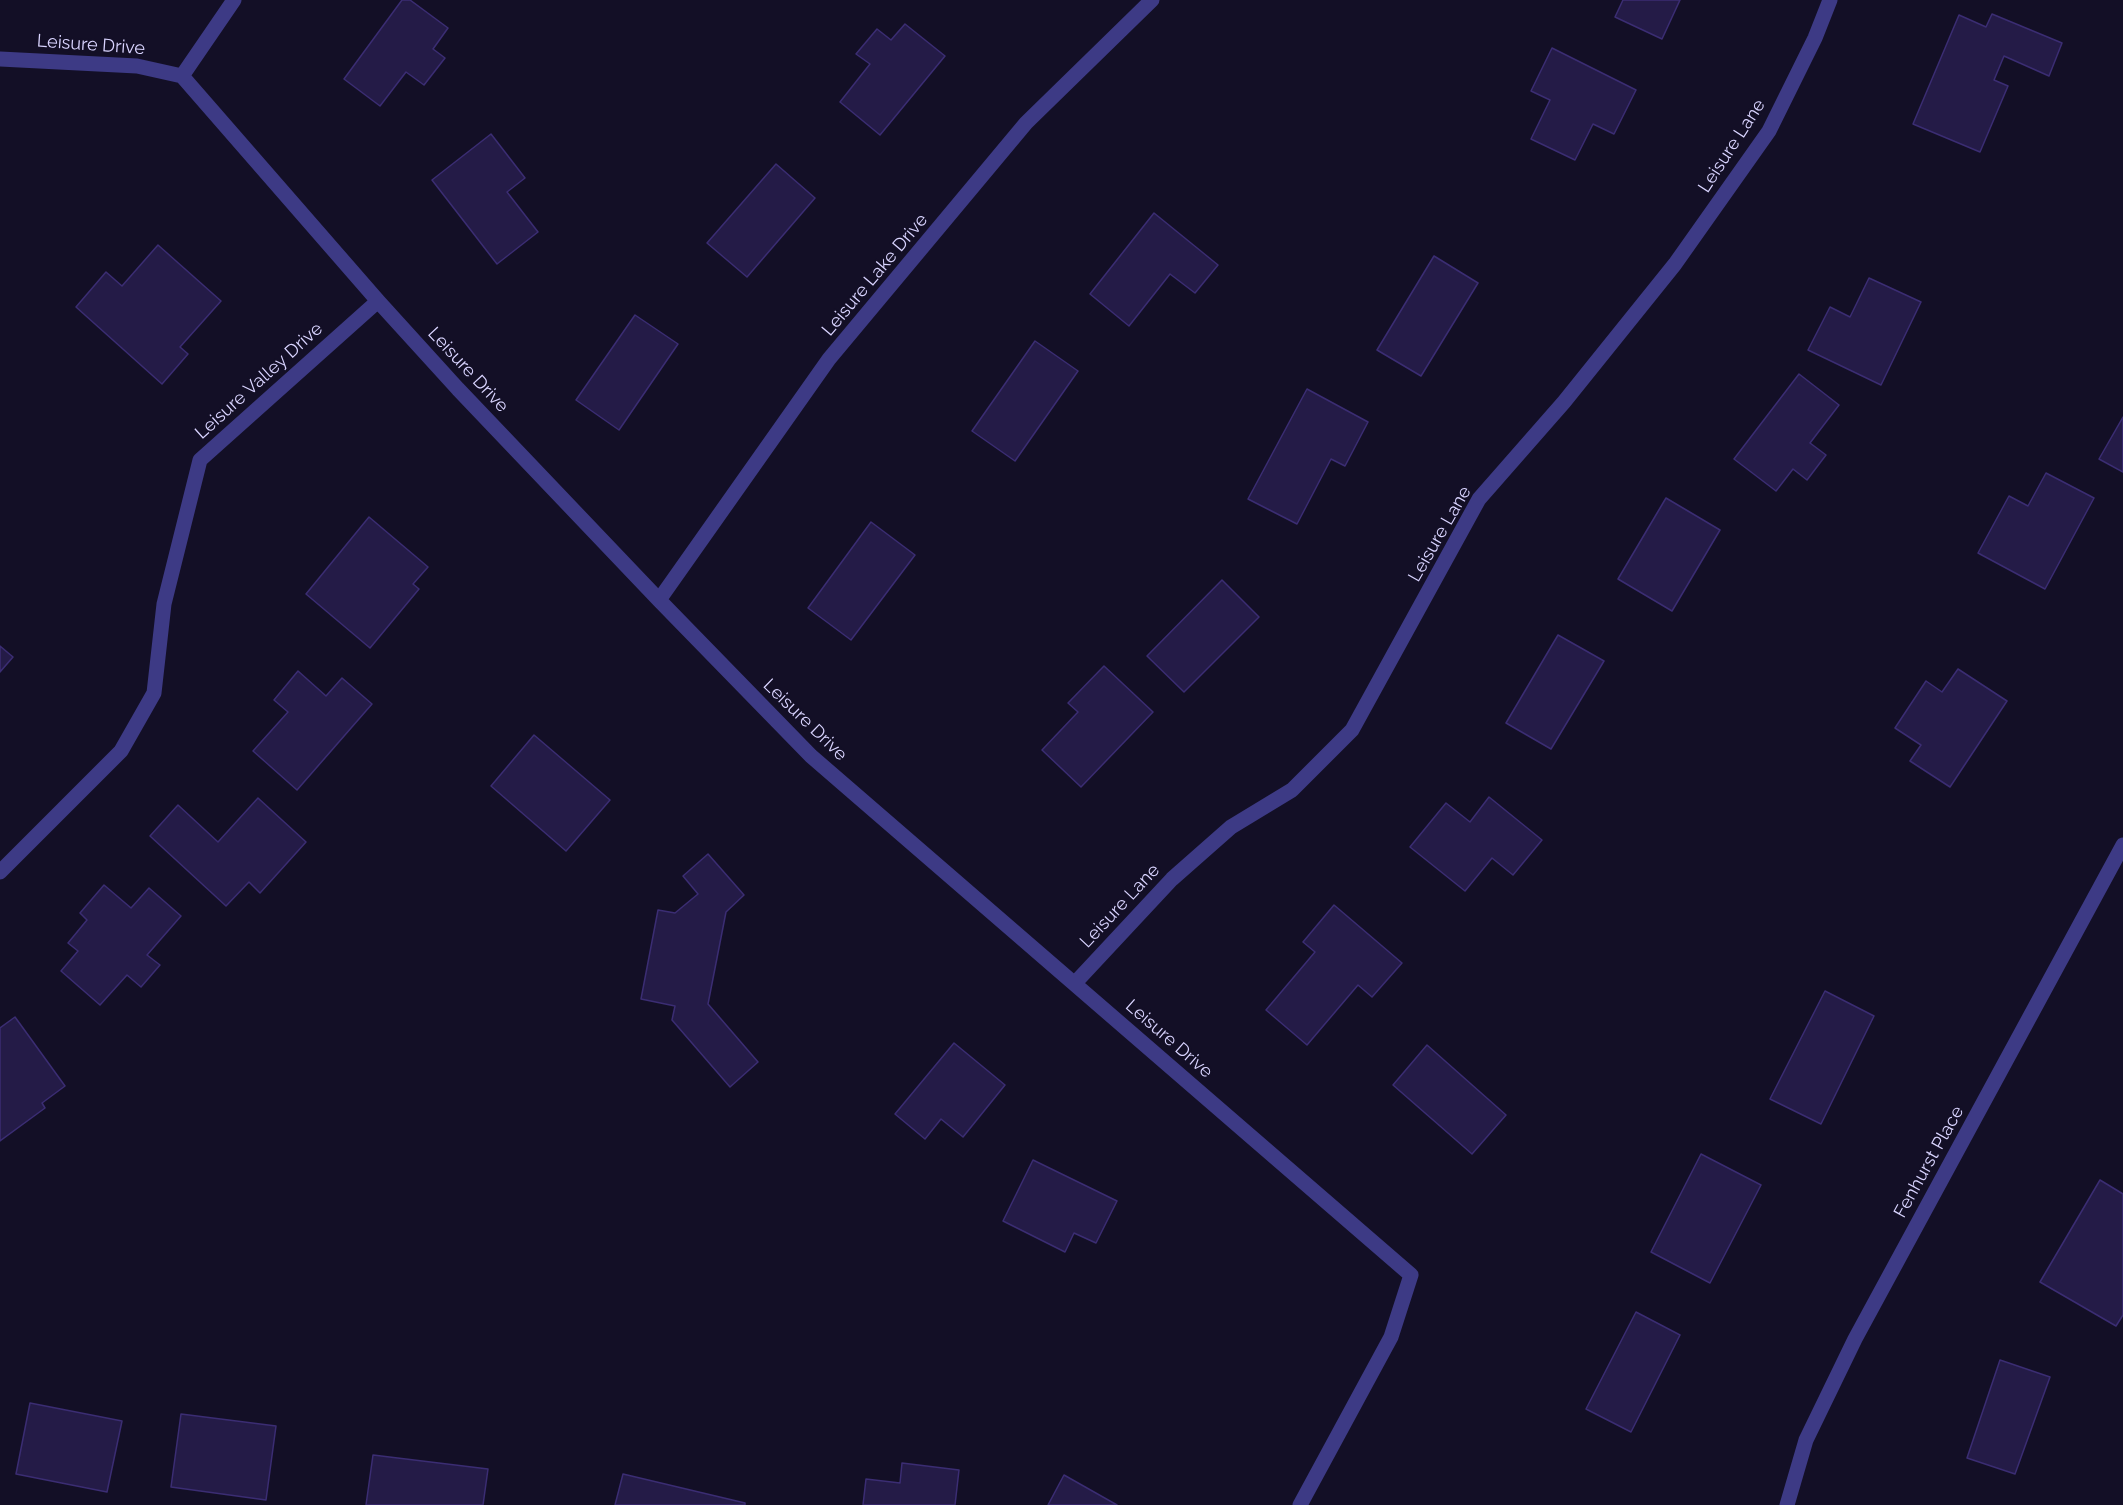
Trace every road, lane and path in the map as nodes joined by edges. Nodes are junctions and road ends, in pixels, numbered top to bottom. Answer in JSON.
{"nodes":[{"id":1,"x":234,"y":0,"type":"edge"},
{"id":2,"x":1152,"y":0,"type":"edge"},
{"id":3,"x":1830,"y":0,"type":"edge"},
{"id":4,"x":0,"y":58,"type":"edge"},
{"id":5,"x":182,"y":76,"type":"junction"},
{"id":6,"x":378,"y":301,"type":"junction"},
{"id":7,"x":658,"y":600,"type":"junction"},
{"id":8,"x":2123,"y":845,"type":"edge"},
{"id":9,"x":0,"y":872,"type":"edge"},
{"id":10,"x":1075,"y":983,"type":"junction"},
{"id":11,"x":1300,"y":1505,"type":"edge"},
{"id":12,"x":1787,"y":1505,"type":"edge"}],
"edges":[{"from":1,"to":5,"type":"street"},
{"from":2,"to":7,"type":"street","name":"Leisure Lake Drive"},
{"from":3,"to":10,"type":"street","name":"Leisure Lane"},
{"from":4,"to":5,"type":"street","name":"Leisure Drive"},
{"from":5,"to":6,"type":"street","name":"Leisure Drive"},
{"from":6,"to":7,"type":"street","name":"Leisure Drive"},
{"from":6,"to":9,"type":"street","name":"Leisure Valley Drive"},
{"from":7,"to":10,"type":"street","name":"Leisure Drive"},
{"from":8,"to":12,"type":"street","name":"Fenhurst Place"},
{"from":10,"to":11,"type":"street","name":"Leisure Drive"}]}
